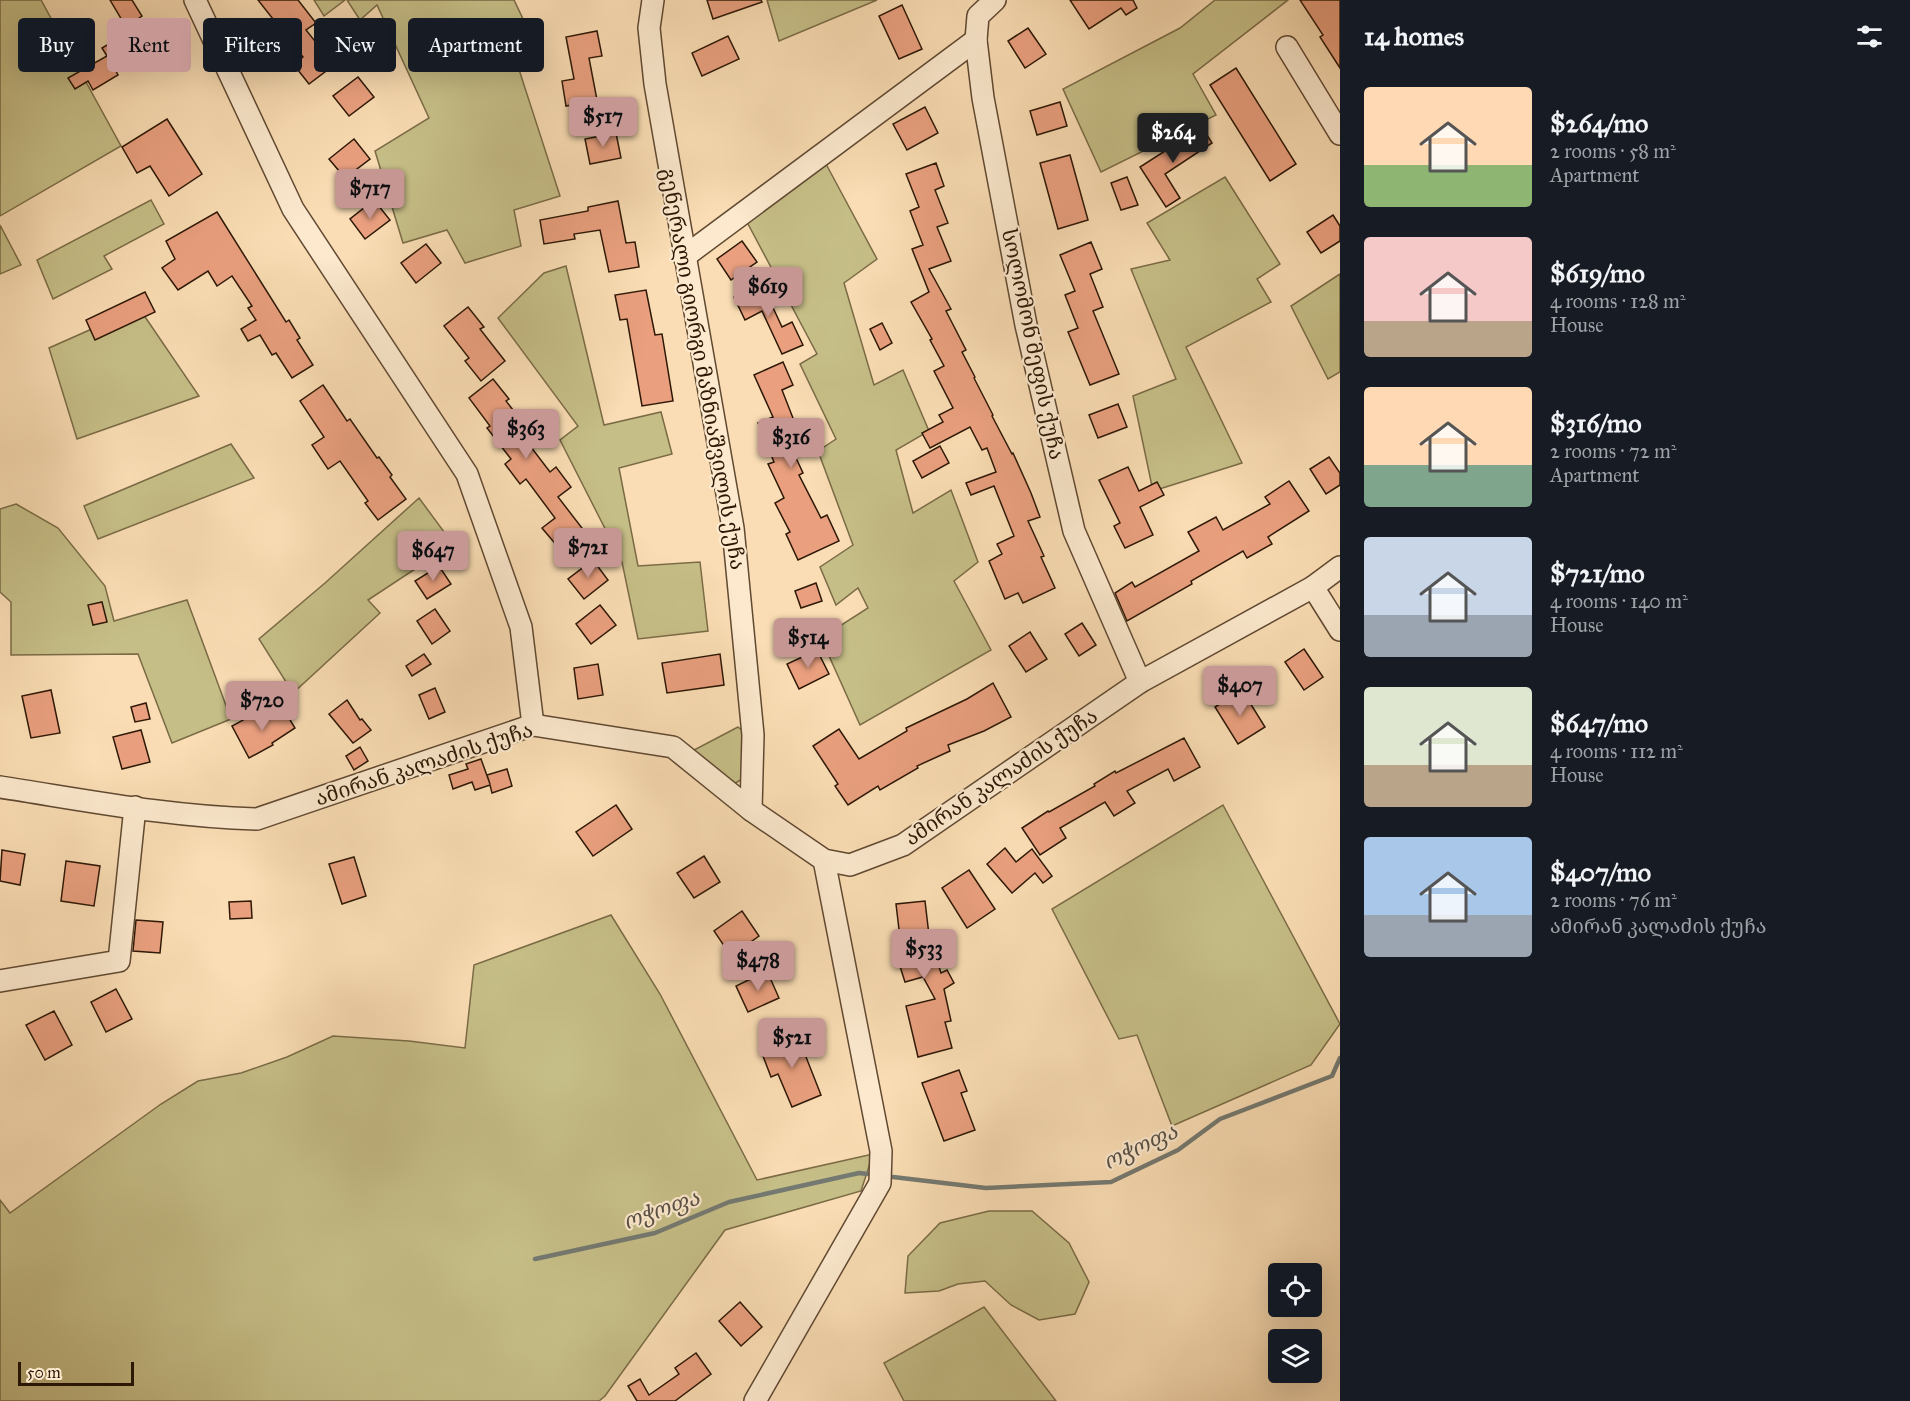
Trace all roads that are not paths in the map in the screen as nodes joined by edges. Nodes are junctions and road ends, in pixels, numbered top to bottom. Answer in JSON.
{"nodes":[{"id":1,"x":195,"y":0,"type":"edge"},
{"id":2,"x":653,"y":0,"type":"edge"},
{"id":3,"x":995,"y":0,"type":"edge"},
{"id":4,"x":976,"y":40,"type":"junction"},
{"id":5,"x":1287,"y":47,"type":"dead end"},
{"id":6,"x":1340,"y":134,"type":"edge"},
{"id":7,"x":684,"y":257,"type":"junction"},
{"id":8,"x":1340,"y":567,"type":"edge"},
{"id":9,"x":1313,"y":586,"type":"junction"},
{"id":10,"x":1340,"y":630,"type":"edge"},
{"id":11,"x":1140,"y":682,"type":"junction"},
{"id":12,"x":533,"y":725,"type":"junction"},
{"id":13,"x":0,"y":787,"type":"edge"},
{"id":14,"x":135,"y":807,"type":"junction"},
{"id":15,"x":751,"y":810,"type":"junction"},
{"id":16,"x":824,"y":860,"type":"junction"},
{"id":17,"x":0,"y":981,"type":"edge"},
{"id":18,"x":755,"y":1401,"type":"edge"}],
"edges":[{"from":1,"to":12,"type":"street"},
{"from":2,"to":7,"type":"street","name":"გენერალი გიორგი მაზნიაშვილის ქუჩა"},
{"from":3,"to":4,"type":"street","name":"სოლომონ მეფის ქუჩა"},
{"from":4,"to":7,"type":"street"},
{"from":4,"to":11,"type":"street","name":"სოლომონ მეფის ქუჩა"},
{"from":5,"to":6,"type":"street"},
{"from":7,"to":15,"type":"street","name":"გენერალი გიორგი მაზნიაშვილის ქუჩა"},
{"from":8,"to":9,"type":"street","name":"ამირან კალაძის ქუჩა"},
{"from":9,"to":10,"type":"street"},
{"from":9,"to":11,"type":"street","name":"ამირან კალაძის ქუჩა"},
{"from":11,"to":16,"type":"street","name":"ამირან კალაძის ქუჩა"},
{"from":12,"to":14,"type":"street","name":"ამირან კალაძის ქუჩა"},
{"from":12,"to":15,"type":"street","name":"ამირან კალაძის ქუჩა"},
{"from":13,"to":14,"type":"street","name":"ამირან კალაძის ქუჩა"},
{"from":14,"to":17,"type":"street"},
{"from":15,"to":16,"type":"street","name":"ამირან კალაძის ქუჩა"},
{"from":16,"to":18,"type":"street"}]}
